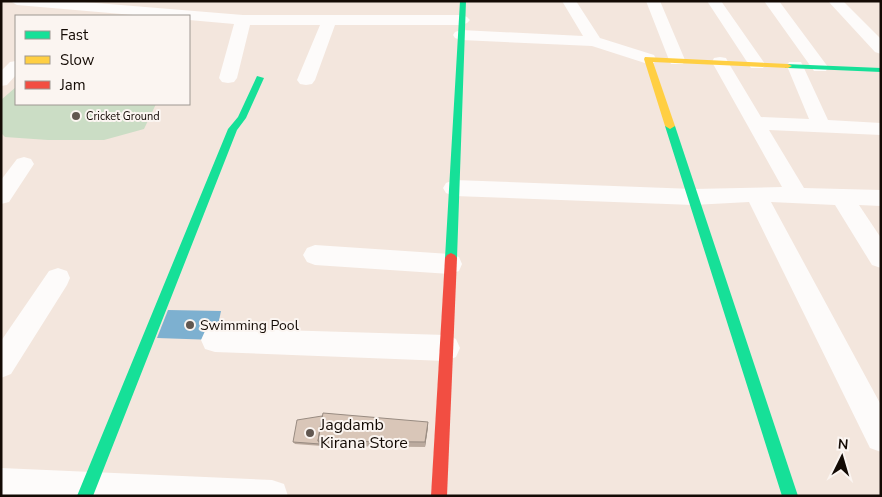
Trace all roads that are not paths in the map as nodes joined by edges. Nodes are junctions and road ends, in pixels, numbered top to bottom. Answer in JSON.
{"nodes":[{"id":1,"x":463,"y":1,"type":"edge"},
{"id":2,"x":569,"y":1,"type":"edge"},
{"id":3,"x":653,"y":1,"type":"edge"},
{"id":4,"x":714,"y":1,"type":"edge"},
{"id":5,"x":771,"y":1,"type":"edge"},
{"id":6,"x":834,"y":1,"type":"edge"},
{"id":7,"x":10,"y":2,"type":"edge"},
{"id":8,"x":166,"y":7,"type":"edge"},
{"id":9,"x":72,"y":11,"type":"edge"},
{"id":10,"x":243,"y":20,"type":"junction"},
{"id":11,"x":329,"y":20,"type":"junction"},
{"id":12,"x":461,"y":27,"type":"junction"},
{"id":13,"x":594,"y":41,"type":"junction"},
{"id":14,"x":881,"y":49,"type":"edge"},
{"id":15,"x":648,"y":59,"type":"junction"},
{"id":16,"x":677,"y":60,"type":"junction"},
{"id":17,"x":720,"y":62,"type":"junction"},
{"id":18,"x":757,"y":64,"type":"junction"},
{"id":19,"x":795,"y":66,"type":"junction"},
{"id":20,"x":15,"y":67,"type":"edge"},
{"id":21,"x":820,"y":67,"type":"junction"},
{"id":22,"x":881,"y":70,"type":"edge"},
{"id":23,"x":228,"y":78,"type":"dead end"},
{"id":24,"x":260,"y":78,"type":"dead end"},
{"id":25,"x":306,"y":80,"type":"dead end"},
{"id":26,"x":1,"y":81,"type":"edge"},
{"id":27,"x":755,"y":123,"type":"junction"},
{"id":28,"x":822,"y":126,"type":"junction"},
{"id":29,"x":881,"y":129,"type":"edge"},
{"id":30,"x":24,"y":164,"type":"dead end"},
{"id":31,"x":780,"y":166,"type":"junction"},
{"id":32,"x":454,"y":188,"type":"junction"},
{"id":33,"x":756,"y":194,"type":"junction"},
{"id":34,"x":797,"y":195,"type":"junction"},
{"id":35,"x":1,"y":196,"type":"edge"},
{"id":36,"x":831,"y":196,"type":"junction"},
{"id":37,"x":693,"y":197,"type":"junction"},
{"id":38,"x":881,"y":198,"type":"edge"},
{"id":39,"x":315,"y":255,"type":"dead end"},
{"id":40,"x":881,"y":258,"type":"edge"},
{"id":41,"x":450,"y":264,"type":"junction"},
{"id":42,"x":58,"y":278,"type":"dead end"},
{"id":43,"x":215,"y":340,"type":"dead end"},
{"id":44,"x":446,"y":348,"type":"junction"},
{"id":45,"x":1,"y":365,"type":"edge"},
{"id":46,"x":881,"y":437,"type":"edge"},
{"id":47,"x":1,"y":484,"type":"edge"},
{"id":48,"x":86,"y":492,"type":"edge"},
{"id":49,"x":272,"y":496,"type":"edge"},
{"id":50,"x":439,"y":496,"type":"edge"},
{"id":51,"x":790,"y":496,"type":"edge"}],
"edges":[{"from":1,"to":12,"type":"street"},
{"from":2,"to":13,"type":"street"},
{"from":3,"to":16,"type":"street"},
{"from":4,"to":18,"type":"street"},
{"from":5,"to":21,"type":"street"},
{"from":6,"to":14,"type":"street"},
{"from":7,"to":9,"type":"street"},
{"from":8,"to":9,"type":"street"},
{"from":8,"to":10,"type":"street"},
{"from":10,"to":11,"type":"street"},
{"from":10,"to":23,"type":"street"},
{"from":11,"to":12,"type":"street"},
{"from":11,"to":25,"type":"street"},
{"from":12,"to":13,"type":"street"},
{"from":12,"to":32,"type":"street"},
{"from":13,"to":15,"type":"street"},
{"from":15,"to":16,"type":"street"},
{"from":15,"to":37,"type":"street"},
{"from":16,"to":17,"type":"street"},
{"from":17,"to":18,"type":"street"},
{"from":17,"to":27,"type":"street"},
{"from":18,"to":19,"type":"street"},
{"from":19,"to":21,"type":"street"},
{"from":19,"to":28,"type":"street"},
{"from":20,"to":26,"type":"street"},
{"from":21,"to":22,"type":"street"},
{"from":24,"to":48,"type":"street"},
{"from":27,"to":28,"type":"street"},
{"from":27,"to":31,"type":"street"},
{"from":28,"to":29,"type":"street"},
{"from":30,"to":35,"type":"street"},
{"from":31,"to":34,"type":"street"},
{"from":31,"to":36,"type":"street"},
{"from":32,"to":37,"type":"street"},
{"from":32,"to":41,"type":"street"},
{"from":33,"to":34,"type":"street"},
{"from":33,"to":37,"type":"street"},
{"from":33,"to":46,"type":"street"},
{"from":34,"to":36,"type":"street"},
{"from":36,"to":38,"type":"street"},
{"from":36,"to":40,"type":"street"},
{"from":37,"to":51,"type":"street"},
{"from":39,"to":41,"type":"street"},
{"from":41,"to":44,"type":"street"},
{"from":42,"to":45,"type":"street"},
{"from":43,"to":44,"type":"street"},
{"from":44,"to":50,"type":"street"},
{"from":47,"to":48,"type":"street"},
{"from":48,"to":49,"type":"street"}]}
